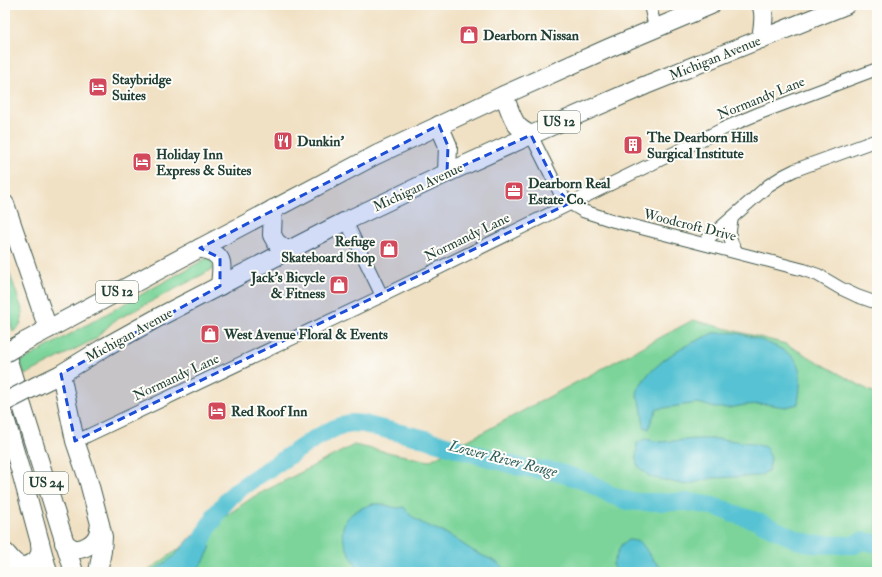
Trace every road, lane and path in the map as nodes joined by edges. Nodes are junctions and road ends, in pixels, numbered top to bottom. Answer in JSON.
{"nodes":[{"id":1,"x":650,"y":5,"type":"edge"},
{"id":2,"x":711,"y":5,"type":"edge"},
{"id":3,"x":761,"y":5,"type":"edge"},
{"id":4,"x":842,"y":5,"type":"edge"},
{"id":5,"x":655,"y":28,"type":"junction"},
{"id":6,"x":761,"y":39,"type":"junction"},
{"id":7,"x":877,"y":69,"type":"edge"},
{"id":8,"x":504,"y":95,"type":"junction"},
{"id":9,"x":439,"y":125,"type":"junction"},
{"id":10,"x":531,"y":135,"type":"junction"},
{"id":11,"x":876,"y":141,"type":"edge"},
{"id":12,"x":447,"y":173,"type":"junction"},
{"id":13,"x":570,"y":203,"type":"junction"},
{"id":14,"x":5,"y":204,"type":"edge"},
{"id":15,"x":273,"y":210,"type":"junction"},
{"id":16,"x":732,"y":218,"type":"junction"},
{"id":17,"x":346,"y":221,"type":"junction"},
{"id":18,"x":703,"y":243,"type":"junction"},
{"id":19,"x":200,"y":248,"type":"junction"},
{"id":20,"x":287,"y":251,"type":"junction"},
{"id":21,"x":737,"y":252,"type":"junction"},
{"id":22,"x":220,"y":286,"type":"junction"},
{"id":23,"x":382,"y":296,"type":"junction"},
{"id":24,"x":877,"y":303,"type":"edge"},
{"id":25,"x":48,"y":329,"type":"junction"},
{"id":26,"x":5,"y":352,"type":"edge"},
{"id":27,"x":61,"y":374,"type":"junction"},
{"id":28,"x":5,"y":402,"type":"edge"},
{"id":29,"x":5,"y":418,"type":"edge"},
{"id":30,"x":75,"y":441,"type":"junction"},
{"id":31,"x":100,"y":524,"type":"junction"},
{"id":32,"x":40,"y":543,"type":"junction"},
{"id":33,"x":64,"y":543,"type":"junction"},
{"id":34,"x":5,"y":552,"type":"edge"},
{"id":35,"x":5,"y":556,"type":"edge"},
{"id":36,"x":11,"y":572,"type":"edge"},
{"id":37,"x":48,"y":572,"type":"edge"},
{"id":38,"x":74,"y":572,"type":"edge"},
{"id":39,"x":98,"y":572,"type":"edge"}],
"edges":[{"from":1,"to":5,"type":"street"},
{"from":2,"to":5,"type":"main road","number":"US 12"},
{"from":3,"to":6,"type":"main road"},
{"from":4,"to":6,"type":"main road","name":"Michigan Avenue","number":"US 12"},
{"from":5,"to":8,"type":"main road","number":"US 12"},
{"from":6,"to":10,"type":"main road","name":"Michigan Avenue","number":"US 12"},
{"from":7,"to":13,"type":"street","name":"Normandy Lane"},
{"from":8,"to":9,"type":"main road","number":"US 12"},
{"from":8,"to":10,"type":"main road"},
{"from":9,"to":12,"type":"main road"},
{"from":9,"to":15,"type":"main road","number":"US 12"},
{"from":10,"to":12,"type":"main road","name":"Michigan Avenue","number":"US 12"},
{"from":10,"to":13,"type":"street","name":"Woodcroft Drive"},
{"from":11,"to":16,"type":"street"},
{"from":12,"to":17,"type":"main road","name":"Michigan Avenue","number":"US 12"},
{"from":13,"to":18,"type":"street","name":"Woodcroft Drive"},
{"from":13,"to":23,"type":"street","name":"Normandy Lane"},
{"from":14,"to":25,"type":"main road"},
{"from":15,"to":19,"type":"main road","number":"US 12"},
{"from":15,"to":20,"type":"main road"},
{"from":16,"to":18,"type":"street"},
{"from":16,"to":21,"type":"street"},
{"from":17,"to":20,"type":"main road","name":"Michigan Avenue","number":"US 12"},
{"from":17,"to":23,"type":"street"},
{"from":18,"to":21,"type":"street","name":"Woodcroft Drive"},
{"from":19,"to":22,"type":"main road"},
{"from":19,"to":25,"type":"main road","number":"US 12"},
{"from":20,"to":22,"type":"main road","name":"Michigan Avenue","number":"US 12"},
{"from":21,"to":24,"type":"street","name":"Woodcroft Drive"},
{"from":22,"to":27,"type":"main road","name":"Michigan Avenue","number":"US 12"},
{"from":23,"to":30,"type":"street","name":"Normandy Lane"},
{"from":25,"to":26,"type":"main road","number":"US 12","bridge":true},
{"from":26,"to":33,"type":"main road","number":"US 24"},
{"from":27,"to":28,"type":"main road","name":"Michigan Avenue","number":"US 12","bridge":true},
{"from":27,"to":30,"type":"main road"},
{"from":29,"to":32,"type":"main road","number":"US 24"},
{"from":30,"to":31,"type":"main road"},
{"from":31,"to":33,"type":"main road"},
{"from":31,"to":39,"type":"main road"},
{"from":32,"to":34,"type":"main road"},
{"from":32,"to":37,"type":"main road","number":"US 24"},
{"from":33,"to":38,"type":"main road","number":"US 24"},
{"from":35,"to":36,"type":"main road"}]}
